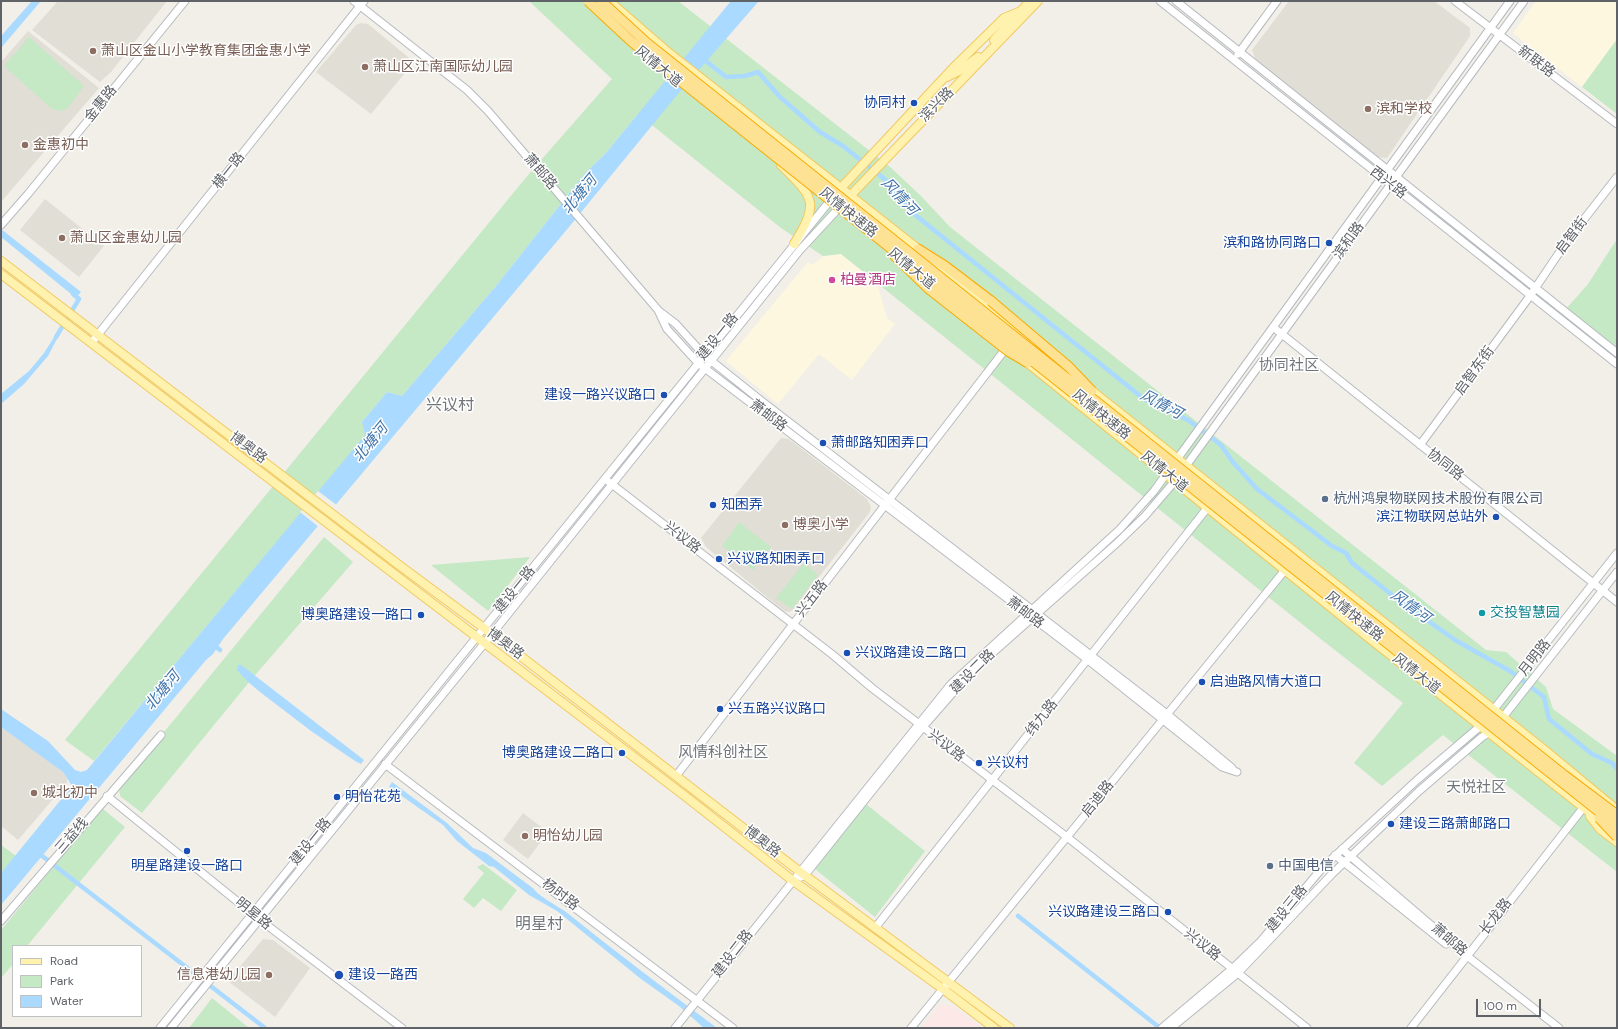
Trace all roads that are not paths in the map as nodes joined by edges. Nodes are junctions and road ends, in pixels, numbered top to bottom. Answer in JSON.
{"nodes":[{"id":1,"x":185,"y":1,"type":"edge"},
{"id":2,"x":354,"y":1,"type":"edge"},
{"id":3,"x":583,"y":1,"type":"edge"},
{"id":4,"x":588,"y":1,"type":"edge"},
{"id":5,"x":601,"y":1,"type":"edge"},
{"id":6,"x":609,"y":1,"type":"edge"},
{"id":7,"x":1030,"y":1,"type":"edge"},
{"id":8,"x":1038,"y":1,"type":"edge"},
{"id":9,"x":1160,"y":1,"type":"edge"},
{"id":10,"x":1176,"y":1,"type":"edge"},
{"id":11,"x":1277,"y":1,"type":"edge"},
{"id":12,"x":1455,"y":1,"type":"edge"},
{"id":13,"x":1510,"y":1,"type":"edge"},
{"id":14,"x":1524,"y":1,"type":"edge"},
{"id":15,"x":362,"y":4,"type":"edge"},
{"id":16,"x":1491,"y":28,"type":"junction"},
{"id":17,"x":1500,"y":34,"type":"junction"},
{"id":18,"x":1240,"y":51,"type":"junction"},
{"id":19,"x":1234,"y":60,"type":"junction"},
{"id":20,"x":1617,"y":124,"type":"edge"},
{"id":21,"x":781,"y":165,"type":"junction"},
{"id":22,"x":1388,"y":170,"type":"junction"},
{"id":23,"x":1396,"y":176,"type":"junction"},
{"id":24,"x":1617,"y":177,"type":"edge"},
{"id":25,"x":1381,"y":178,"type":"junction"},
{"id":26,"x":1390,"y":185,"type":"junction"},
{"id":27,"x":840,"y":189,"type":"junction"},
{"id":28,"x":850,"y":196,"type":"junction"},
{"id":29,"x":828,"y":202,"type":"junction"},
{"id":30,"x":837,"y":210,"type":"junction"},
{"id":31,"x":3,"y":223,"type":"edge"},
{"id":32,"x":794,"y":244,"type":"junction"},
{"id":33,"x":918,"y":249,"type":"junction"},
{"id":34,"x":891,"y":252,"type":"junction"},
{"id":35,"x":1,"y":261,"type":"edge"},
{"id":36,"x":1,"y":274,"type":"edge"},
{"id":37,"x":1536,"y":287,"type":"junction"},
{"id":38,"x":1530,"y":296,"type":"junction"},
{"id":39,"x":658,"y":310,"type":"junction"},
{"id":40,"x":1273,"y":326,"type":"junction"},
{"id":41,"x":1281,"y":334,"type":"junction"},
{"id":42,"x":98,"y":335,"type":"junction"},
{"id":43,"x":92,"y":342,"type":"junction"},
{"id":44,"x":1007,"y":347,"type":"junction"},
{"id":45,"x":1617,"y":353,"type":"edge"},
{"id":46,"x":704,"y":355,"type":"junction"},
{"id":47,"x":711,"y":360,"type":"junction"},
{"id":48,"x":698,"y":363,"type":"junction"},
{"id":49,"x":1617,"y":364,"type":"edge"},
{"id":50,"x":705,"y":368,"type":"junction"},
{"id":51,"x":1060,"y":382,"type":"junction"},
{"id":52,"x":1114,"y":414,"type":"junction"},
{"id":53,"x":1420,"y":445,"type":"junction"},
{"id":54,"x":1177,"y":458,"type":"junction"},
{"id":55,"x":1186,"y":465,"type":"junction"},
{"id":56,"x":1166,"y":474,"type":"junction"},
{"id":57,"x":605,"y":478,"type":"junction"},
{"id":58,"x":1175,"y":481,"type":"junction"},
{"id":59,"x":612,"y":484,"type":"junction"},
{"id":60,"x":886,"y":502,"type":"junction"},
{"id":61,"x":1208,"y":507,"type":"junction"},
{"id":62,"x":1617,"y":553,"type":"edge"},
{"id":63,"x":1285,"y":570,"type":"junction"},
{"id":64,"x":1617,"y":572,"type":"edge"},
{"id":65,"x":1593,"y":583,"type":"junction"},
{"id":66,"x":1602,"y":591,"type":"junction"},
{"id":67,"x":1617,"y":602,"type":"edge"},
{"id":68,"x":1031,"y":613,"type":"junction"},
{"id":69,"x":793,"y":624,"type":"junction"},
{"id":70,"x":484,"y":628,"type":"junction"},
{"id":71,"x":492,"y":634,"type":"junction"},
{"id":72,"x":477,"y":637,"type":"junction"},
{"id":73,"x":485,"y":643,"type":"junction"},
{"id":74,"x":1090,"y":658,"type":"junction"},
{"id":75,"x":1494,"y":710,"type":"junction"},
{"id":76,"x":1165,"y":717,"type":"junction"},
{"id":77,"x":1503,"y":717,"type":"junction"},
{"id":78,"x":920,"y":726,"type":"junction"},
{"id":79,"x":1482,"y":726,"type":"junction"},
{"id":80,"x":1491,"y":732,"type":"junction"},
{"id":81,"x":161,"y":735,"type":"dead end"},
{"id":82,"x":386,"y":764,"type":"junction"},
{"id":83,"x":1237,"y":772,"type":"dead end"},
{"id":84,"x":676,"y":776,"type":"junction"},
{"id":85,"x":992,"y":781,"type":"junction"},
{"id":86,"x":106,"y":796,"type":"junction"},
{"id":87,"x":1585,"y":805,"type":"junction"},
{"id":88,"x":1617,"y":810,"type":"edge"},
{"id":89,"x":1617,"y":815,"type":"edge"},
{"id":90,"x":1617,"y":826,"type":"edge"},
{"id":91,"x":1617,"y":834,"type":"edge"},
{"id":92,"x":1067,"y":837,"type":"junction"},
{"id":93,"x":1617,"y":837,"type":"edge"},
{"id":94,"x":1617,"y":842,"type":"edge"},
{"id":95,"x":1342,"y":849,"type":"junction"},
{"id":96,"x":1335,"y":855,"type":"junction"},
{"id":97,"x":1351,"y":856,"type":"junction"},
{"id":98,"x":1344,"y":862,"type":"junction"},
{"id":99,"x":802,"y":873,"type":"junction"},
{"id":100,"x":792,"y":880,"type":"junction"},
{"id":101,"x":252,"y":913,"type":"junction"},
{"id":102,"x":259,"y":919,"type":"junction"},
{"id":103,"x":1,"y":921,"type":"edge"},
{"id":104,"x":875,"y":928,"type":"junction"},
{"id":105,"x":1466,"y":957,"type":"junction"},
{"id":106,"x":1235,"y":971,"type":"junction"},
{"id":107,"x":949,"y":982,"type":"junction"},
{"id":108,"x":943,"y":989,"type":"junction"},
{"id":109,"x":694,"y":1003,"type":"junction"},
{"id":110,"x":1166,"y":1027,"type":"edge"},
{"id":111,"x":160,"y":1028,"type":"edge"},
{"id":112,"x":171,"y":1028,"type":"edge"},
{"id":113,"x":402,"y":1028,"type":"edge"},
{"id":114,"x":675,"y":1028,"type":"edge"},
{"id":115,"x":733,"y":1028,"type":"edge"},
{"id":116,"x":910,"y":1028,"type":"edge"},
{"id":117,"x":994,"y":1028,"type":"edge"},
{"id":118,"x":1010,"y":1028,"type":"edge"},
{"id":119,"x":1306,"y":1028,"type":"edge"},
{"id":120,"x":1411,"y":1028,"type":"edge"},
{"id":121,"x":1554,"y":1028,"type":"edge"},
{"id":122,"x":1560,"y":1028,"type":"edge"}],
"edges":[{"from":1,"to":31,"type":"street","name":"金惠路"},
{"from":2,"to":15,"type":"street","name":"萧邮路"},
{"from":3,"to":21,"type":"main road","name":"风情大道"},
{"from":4,"to":51,"type":"highway","name":"风情快速路","bridge":true},
{"from":5,"to":52,"type":"highway","name":"风情快速路","bridge":true},
{"from":6,"to":27,"type":"main road","name":"风情大道"},
{"from":7,"to":27,"type":"main road","name":"滨兴路"},
{"from":8,"to":28,"type":"main road","name":"滨兴路"},
{"from":9,"to":19,"type":"street","name":"西兴路"},
{"from":10,"to":18,"type":"street","name":"西兴路"},
{"from":11,"to":18,"type":"street"},
{"from":12,"to":16,"type":"street","name":"新联路"},
{"from":13,"to":16,"type":"street","name":"滨和路"},
{"from":14,"to":17,"type":"street","name":"滨和路"},
{"from":15,"to":39,"type":"street","name":"萧邮路"},
{"from":15,"to":42,"type":"street","name":"横一路"},
{"from":16,"to":17,"type":"street","name":"新联路"},
{"from":16,"to":22,"type":"street","name":"滨和路"},
{"from":17,"to":20,"type":"street","name":"新联路"},
{"from":17,"to":23,"type":"street","name":"滨和路"},
{"from":18,"to":19,"type":"street"},
{"from":18,"to":22,"type":"street","name":"西兴路"},
{"from":19,"to":25,"type":"street","name":"西兴路"},
{"from":21,"to":29,"type":"main road","name":"风情大道"},
{"from":21,"to":32,"type":"main road"},
{"from":22,"to":23,"type":"street","name":"西兴路"},
{"from":22,"to":25,"type":"street","name":"滨和路"},
{"from":23,"to":26,"type":"street","name":"滨和路"},
{"from":23,"to":37,"type":"street","name":"西兴路"},
{"from":24,"to":37,"type":"street","name":"启智街"},
{"from":25,"to":26,"type":"street","name":"西兴路"},
{"from":25,"to":40,"type":"street","name":"滨和路"},
{"from":26,"to":38,"type":"street","name":"西兴路"},
{"from":26,"to":41,"type":"street","name":"滨和路"},
{"from":27,"to":28,"type":"main road","name":"风情大道"},
{"from":27,"to":29,"type":"street","name":"建设一路"},
{"from":28,"to":30,"type":"main road","name":"滨兴路"},
{"from":28,"to":33,"type":"main road","name":"风情大道"},
{"from":29,"to":30,"type":"main road","name":"风情大道"},
{"from":29,"to":32,"type":"street","name":"建设一路"},
{"from":30,"to":34,"type":"main road","name":"风情大道"},
{"from":30,"to":47,"type":"street","name":"建设一路"},
{"from":32,"to":46,"type":"street","name":"建设一路"},
{"from":33,"to":52,"type":"highway","bridge":true},
{"from":33,"to":54,"type":"main road","name":"风情大道"},
{"from":34,"to":44,"type":"main road","name":"风情大道"},
{"from":34,"to":51,"type":"highway","bridge":true},
{"from":35,"to":42,"type":"main road","name":"博奥路"},
{"from":36,"to":43,"type":"main road","name":"博奥路"},
{"from":37,"to":38,"type":"street","name":"启智街"},
{"from":37,"to":45,"type":"street","name":"西兴路"},
{"from":38,"to":49,"type":"street","name":"西兴路"},
{"from":38,"to":53,"type":"street","name":"启智东街"},
{"from":39,"to":46,"type":"street"},
{"from":39,"to":48,"type":"street","name":"萧邮路"},
{"from":40,"to":41,"type":"street","name":"协同路"},
{"from":40,"to":54,"type":"street","name":"滨和路"},
{"from":41,"to":53,"type":"street","name":"协同路"},
{"from":41,"to":55,"type":"street","name":"滨和路"},
{"from":42,"to":43,"type":"street","name":"横一路"},
{"from":42,"to":70,"type":"main road","name":"博奥路"},
{"from":43,"to":72,"type":"main road","name":"博奥路"},
{"from":44,"to":56,"type":"main road","name":"风情大道"},
{"from":44,"to":60,"type":"street","name":"兴五路"},
{"from":46,"to":47,"type":"street"},
{"from":46,"to":48,"type":"street","name":"建设一路"},
{"from":47,"to":50,"type":"street","name":"建设一路"},
{"from":47,"to":60,"type":"street"},
{"from":48,"to":50,"type":"street","name":"萧邮路"},
{"from":48,"to":57,"type":"street","name":"建设一路"},
{"from":50,"to":59,"type":"street","name":"建设一路"},
{"from":50,"to":60,"type":"street","name":"萧邮路"},
{"from":51,"to":87,"type":"highway","name":"风情快速路","bridge":true},
{"from":52,"to":89,"type":"highway","name":"风情快速路","bridge":true},
{"from":53,"to":65,"type":"street","name":"协同路"},
{"from":54,"to":55,"type":"main road","name":"风情大道"},
{"from":54,"to":56,"type":"street","name":"滨和路"},
{"from":55,"to":58,"type":"street","name":"滨和路"},
{"from":55,"to":75,"type":"main road","name":"风情大道"},
{"from":56,"to":58,"type":"main road","name":"风情大道"},
{"from":56,"to":68,"type":"street","name":"建设二路"},
{"from":57,"to":59,"type":"street","name":"兴议路"},
{"from":57,"to":70,"type":"street","name":"建设一路"},
{"from":58,"to":61,"type":"main road","name":"风情大道"},
{"from":58,"to":68,"type":"street","name":"建设二路"},
{"from":59,"to":69,"type":"street","name":"兴议路"},
{"from":59,"to":71,"type":"street","name":"建设一路"},
{"from":60,"to":68,"type":"street","name":"萧邮路"},
{"from":60,"to":69,"type":"street","name":"兴五路"},
{"from":61,"to":63,"type":"main road","name":"风情大道"},
{"from":61,"to":74,"type":"street","name":"纬九路"},
{"from":62,"to":65,"type":"street","name":"月明路"},
{"from":63,"to":76,"type":"street","name":"启迪路"},
{"from":63,"to":79,"type":"main road","name":"风情大道"},
{"from":64,"to":66,"type":"street","name":"月明路"},
{"from":65,"to":66,"type":"street","name":"协同路"},
{"from":65,"to":75,"type":"street","name":"月明路"},
{"from":66,"to":67,"type":"street","name":"协同路"},
{"from":66,"to":77,"type":"street","name":"月明路"},
{"from":68,"to":74,"type":"street","name":"萧邮路"},
{"from":68,"to":78,"type":"street","name":"建设二路"},
{"from":69,"to":78,"type":"street","name":"兴议路"},
{"from":69,"to":84,"type":"street","name":"兴五路"},
{"from":70,"to":71,"type":"main road","name":"博奥路"},
{"from":70,"to":72,"type":"street","name":"建设一路"},
{"from":71,"to":73,"type":"street","name":"建设一路"},
{"from":71,"to":84,"type":"main road","name":"博奥路"},
{"from":72,"to":73,"type":"main road","name":"博奥路"},
{"from":72,"to":101,"type":"street","name":"建设一路"},
{"from":73,"to":82,"type":"street","name":"建设一路"},
{"from":73,"to":100,"type":"main road","name":"博奥路"},
{"from":74,"to":76,"type":"street","name":"萧邮路"},
{"from":74,"to":85,"type":"street","name":"纬九路"},
{"from":75,"to":77,"type":"main road","name":"风情大道"},
{"from":75,"to":79,"type":"street","name":"月明路"},
{"from":76,"to":83,"type":"street","name":"萧邮路"},
{"from":76,"to":92,"type":"street","name":"启迪路"},
{"from":77,"to":80,"type":"street","name":"月明路"},
{"from":77,"to":88,"type":"main road","name":"风情大道"},
{"from":78,"to":85,"type":"street","name":"兴议路"},
{"from":78,"to":99,"type":"street","name":"建设二路"},
{"from":79,"to":80,"type":"main road","name":"风情大道"},
{"from":79,"to":95,"type":"street","name":"建设三路"},
{"from":80,"to":87,"type":"main road","name":"风情大道"},
{"from":80,"to":97,"type":"street","name":"建设三路"},
{"from":81,"to":86,"type":"street","name":"三益线"},
{"from":82,"to":102,"type":"street","name":"建设一路"},
{"from":82,"to":109,"type":"street","name":"杨时路"},
{"from":84,"to":99,"type":"main road","name":"博奥路"},
{"from":85,"to":92,"type":"street","name":"兴议路"},
{"from":85,"to":104,"type":"street","name":"纬九路"},
{"from":86,"to":101,"type":"street","name":"明星路"},
{"from":86,"to":103,"type":"street","name":"三益线"},
{"from":87,"to":90,"type":"highway","name":"风情快速路","bridge":true},
{"from":87,"to":91,"type":"main road","name":"风情大道"},
{"from":87,"to":93,"type":"highway","bridge":true},
{"from":87,"to":94,"type":"main road"},
{"from":87,"to":105,"type":"street","name":"长龙路"},
{"from":92,"to":106,"type":"street","name":"兴议路"},
{"from":92,"to":107,"type":"street","name":"启迪路"},
{"from":95,"to":96,"type":"street","name":"建设三路"},
{"from":95,"to":97,"type":"street","name":"萧邮路"},
{"from":96,"to":98,"type":"street","name":"萧邮路"},
{"from":96,"to":106,"type":"street","name":"建设三路"},
{"from":97,"to":98,"type":"street","name":"建设三路"},
{"from":97,"to":105,"type":"street","name":"萧邮路"},
{"from":98,"to":105,"type":"street","name":"萧邮路"},
{"from":98,"to":106,"type":"street","name":"建设三路"},
{"from":99,"to":100,"type":"street"},
{"from":99,"to":104,"type":"main road","name":"博奥路"},
{"from":100,"to":108,"type":"main road","name":"博奥路"},
{"from":100,"to":109,"type":"street","name":"建设二路"},
{"from":101,"to":102,"type":"street","name":"明星路"},
{"from":101,"to":111,"type":"street","name":"建设一路"},
{"from":102,"to":112,"type":"street","name":"建设一路"},
{"from":102,"to":113,"type":"street","name":"明星路"},
{"from":104,"to":107,"type":"main road","name":"博奥路"},
{"from":105,"to":120,"type":"street","name":"长龙路"},
{"from":105,"to":121,"type":"street","name":"萧邮路"},
{"from":105,"to":122,"type":"street","name":"萧邮路"},
{"from":106,"to":110,"type":"street","name":"建设三路"},
{"from":106,"to":119,"type":"street","name":"兴议路"},
{"from":107,"to":108,"type":"street","name":"启迪路"},
{"from":107,"to":118,"type":"main road","name":"博奥路"},
{"from":108,"to":116,"type":"street","name":"启迪路"},
{"from":108,"to":117,"type":"main road","name":"博奥路"},
{"from":109,"to":114,"type":"street","name":"建设二路"},
{"from":109,"to":115,"type":"street","name":"杨时路"}]}
